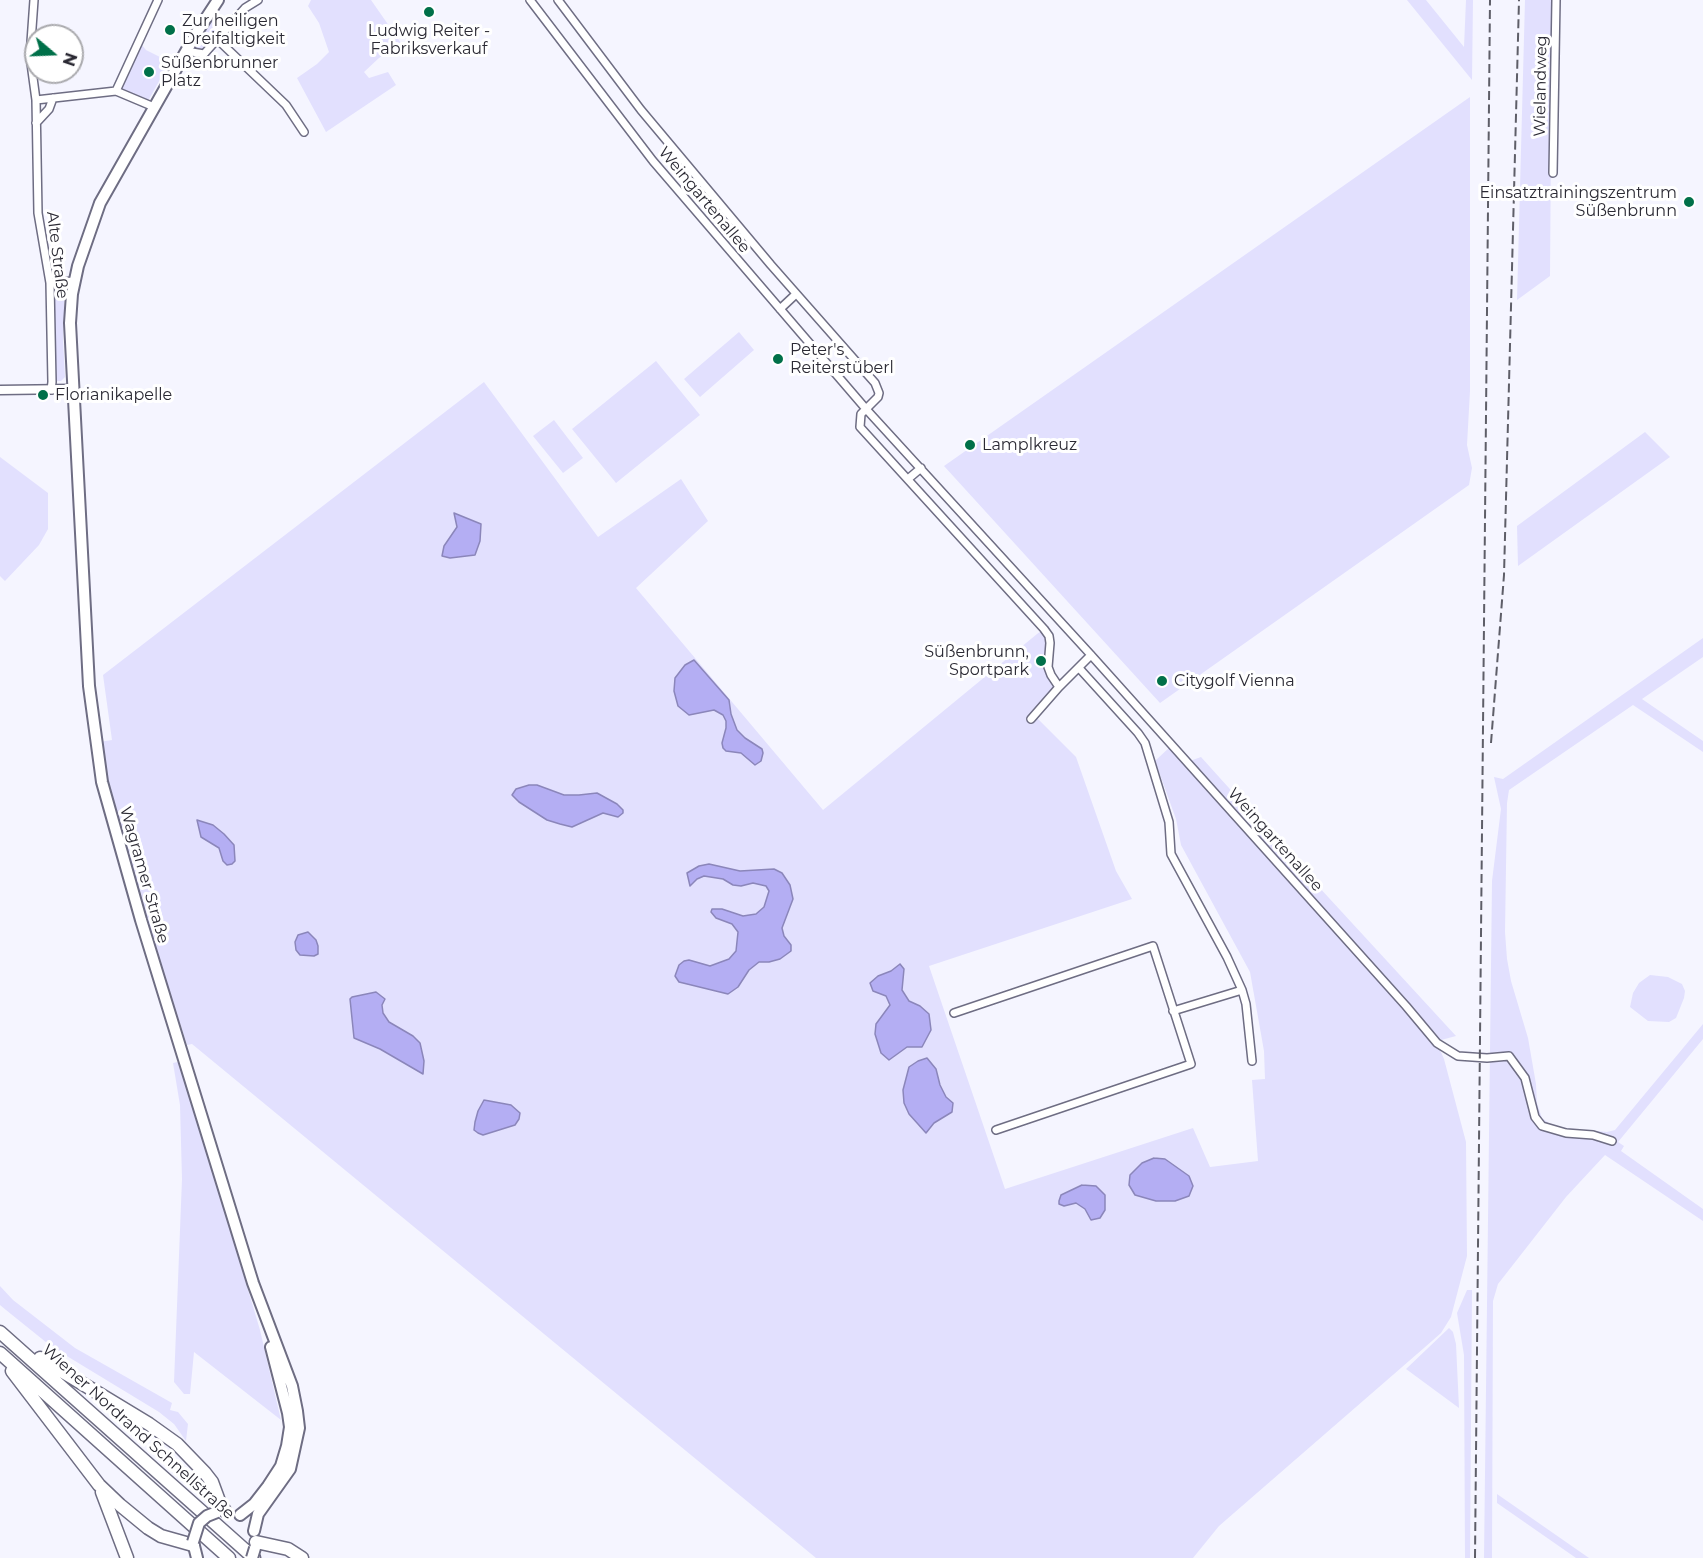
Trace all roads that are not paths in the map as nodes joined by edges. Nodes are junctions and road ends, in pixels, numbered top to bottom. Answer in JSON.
{"nodes":[{"id":1,"x":34,"y":0,"type":"edge"},
{"id":2,"x":158,"y":0,"type":"edge"},
{"id":3,"x":218,"y":0,"type":"edge"},
{"id":4,"x":258,"y":0,"type":"edge"},
{"id":5,"x":530,"y":0,"type":"edge"},
{"id":6,"x":558,"y":0,"type":"edge"},
{"id":7,"x":1556,"y":0,"type":"edge"},
{"id":8,"x":218,"y":40,"type":"junction"},
{"id":9,"x":186,"y":51,"type":"junction"},
{"id":10,"x":116,"y":91,"type":"junction"},
{"id":11,"x":53,"y":98,"type":"junction"},
{"id":12,"x":36,"y":100,"type":"junction"},
{"id":13,"x":154,"y":107,"type":"junction"},
{"id":14,"x":36,"y":123,"type":"junction"},
{"id":15,"x":304,"y":132,"type":"dead end"},
{"id":16,"x":1553,"y":173,"type":"dead end"},
{"id":17,"x":74,"y":281,"type":"junction"},
{"id":18,"x":50,"y":283,"type":"junction"},
{"id":19,"x":796,"y":294,"type":"junction"},
{"id":20,"x":780,"y":309,"type":"junction"},
{"id":21,"x":73,"y":389,"type":"junction"},
{"id":22,"x":0,"y":390,"type":"edge"},
{"id":23,"x":51,"y":390,"type":"junction"},
{"id":24,"x":866,"y":409,"type":"junction"},
{"id":25,"x":921,"y":468,"type":"junction"},
{"id":26,"x":908,"y":479,"type":"junction"},
{"id":27,"x":1092,"y":655,"type":"junction"},
{"id":28,"x":1079,"y":668,"type":"junction"},
{"id":29,"x":1059,"y":687,"type":"junction"},
{"id":30,"x":1031,"y":719,"type":"dead end"},
{"id":31,"x":1242,"y":990,"type":"junction"},
{"id":32,"x":1173,"y":1011,"type":"junction"},
{"id":33,"x":954,"y":1013,"type":"dead end"},
{"id":34,"x":1252,"y":1061,"type":"dead end"},
{"id":35,"x":996,"y":1130,"type":"dead end"},
{"id":36,"x":1612,"y":1141,"type":"dead end"},
{"id":37,"x":0,"y":1332,"type":"edge"},
{"id":38,"x":15,"y":1345,"type":"junction"},
{"id":39,"x":4,"y":1356,"type":"edge"},
{"id":40,"x":99,"y":1485,"type":"junction"},
{"id":41,"x":272,"y":1489,"type":"junction"},
{"id":42,"x":221,"y":1511,"type":"junction"},
{"id":43,"x":240,"y":1515,"type":"junction"},
{"id":44,"x":254,"y":1547,"type":"edge"},
{"id":45,"x":195,"y":1552,"type":"edge"},
{"id":46,"x":127,"y":1558,"type":"edge"},
{"id":47,"x":229,"y":1558,"type":"edge"},
{"id":48,"x":302,"y":1558,"type":"edge"}],
"edges":[{"from":1,"to":12,"type":"street","name":"Alte Straße"},
{"from":2,"to":10,"type":"street"},
{"from":3,"to":9,"type":"main road","name":"Wagramer Straße"},
{"from":4,"to":8,"type":"street"},
{"from":5,"to":20,"type":"street","name":"Weingartenallee"},
{"from":6,"to":19,"type":"street","name":"Weingartenallee"},
{"from":7,"to":16,"type":"street","name":"Wielandweg"},
{"from":8,"to":9,"type":"street"},
{"from":8,"to":15,"type":"street"},
{"from":9,"to":13,"type":"main road","name":"Wagramer Straße"},
{"from":10,"to":11,"type":"street"},
{"from":10,"to":13,"type":"street"},
{"from":11,"to":12,"type":"street"},
{"from":11,"to":14,"type":"street"},
{"from":12,"to":14,"type":"street","name":"Alte Straße"},
{"from":13,"to":17,"type":"main road","name":"Wagramer Straße"},
{"from":14,"to":18,"type":"street","name":"Alte Straße"},
{"from":17,"to":18,"type":"street"},
{"from":17,"to":21,"type":"main road","name":"Wagramer Straße"},
{"from":18,"to":23,"type":"street","name":"Alte Straße"},
{"from":19,"to":20,"type":"street"},
{"from":19,"to":24,"type":"street","name":"Weingartenallee"},
{"from":20,"to":24,"type":"street","name":"Weingartenallee"},
{"from":21,"to":23,"type":"street"},
{"from":21,"to":41,"type":"main road","name":"Wagramer Straße"},
{"from":22,"to":23,"type":"street"},
{"from":24,"to":25,"type":"street","name":"Weingartenallee"},
{"from":24,"to":26,"type":"street","name":"Weingartenallee"},
{"from":25,"to":26,"type":"street"},
{"from":25,"to":27,"type":"street","name":"Weingartenallee"},
{"from":26,"to":29,"type":"street","name":"Weingartenallee"},
{"from":27,"to":28,"type":"street"},
{"from":27,"to":36,"type":"street","name":"Weingartenallee"},
{"from":28,"to":29,"type":"street"},
{"from":28,"to":31,"type":"street"},
{"from":29,"to":30,"type":"street"},
{"from":31,"to":32,"type":"street"},
{"from":31,"to":34,"type":"street"},
{"from":32,"to":33,"type":"street"},
{"from":32,"to":35,"type":"street"},
{"from":37,"to":38,"type":"highway","name":"Wiener Nordrand Schnellstraße"},
{"from":38,"to":42,"type":"highway"},
{"from":38,"to":44,"type":"highway","name":"Wiener Nordrand Schnellstraße"},
{"from":39,"to":40,"type":"highway"},
{"from":39,"to":47,"type":"highway","name":"Wiener Nordrand Schnellstraße"},
{"from":40,"to":45,"type":"highway"},
{"from":40,"to":46,"type":"highway"},
{"from":41,"to":43,"type":"main road"},
{"from":41,"to":44,"type":"main road"},
{"from":42,"to":43,"type":"main road"},
{"from":42,"to":45,"type":"main road","bridge":true},
{"from":43,"to":44,"type":"main road"},
{"from":44,"to":48,"type":"highway"}]}
